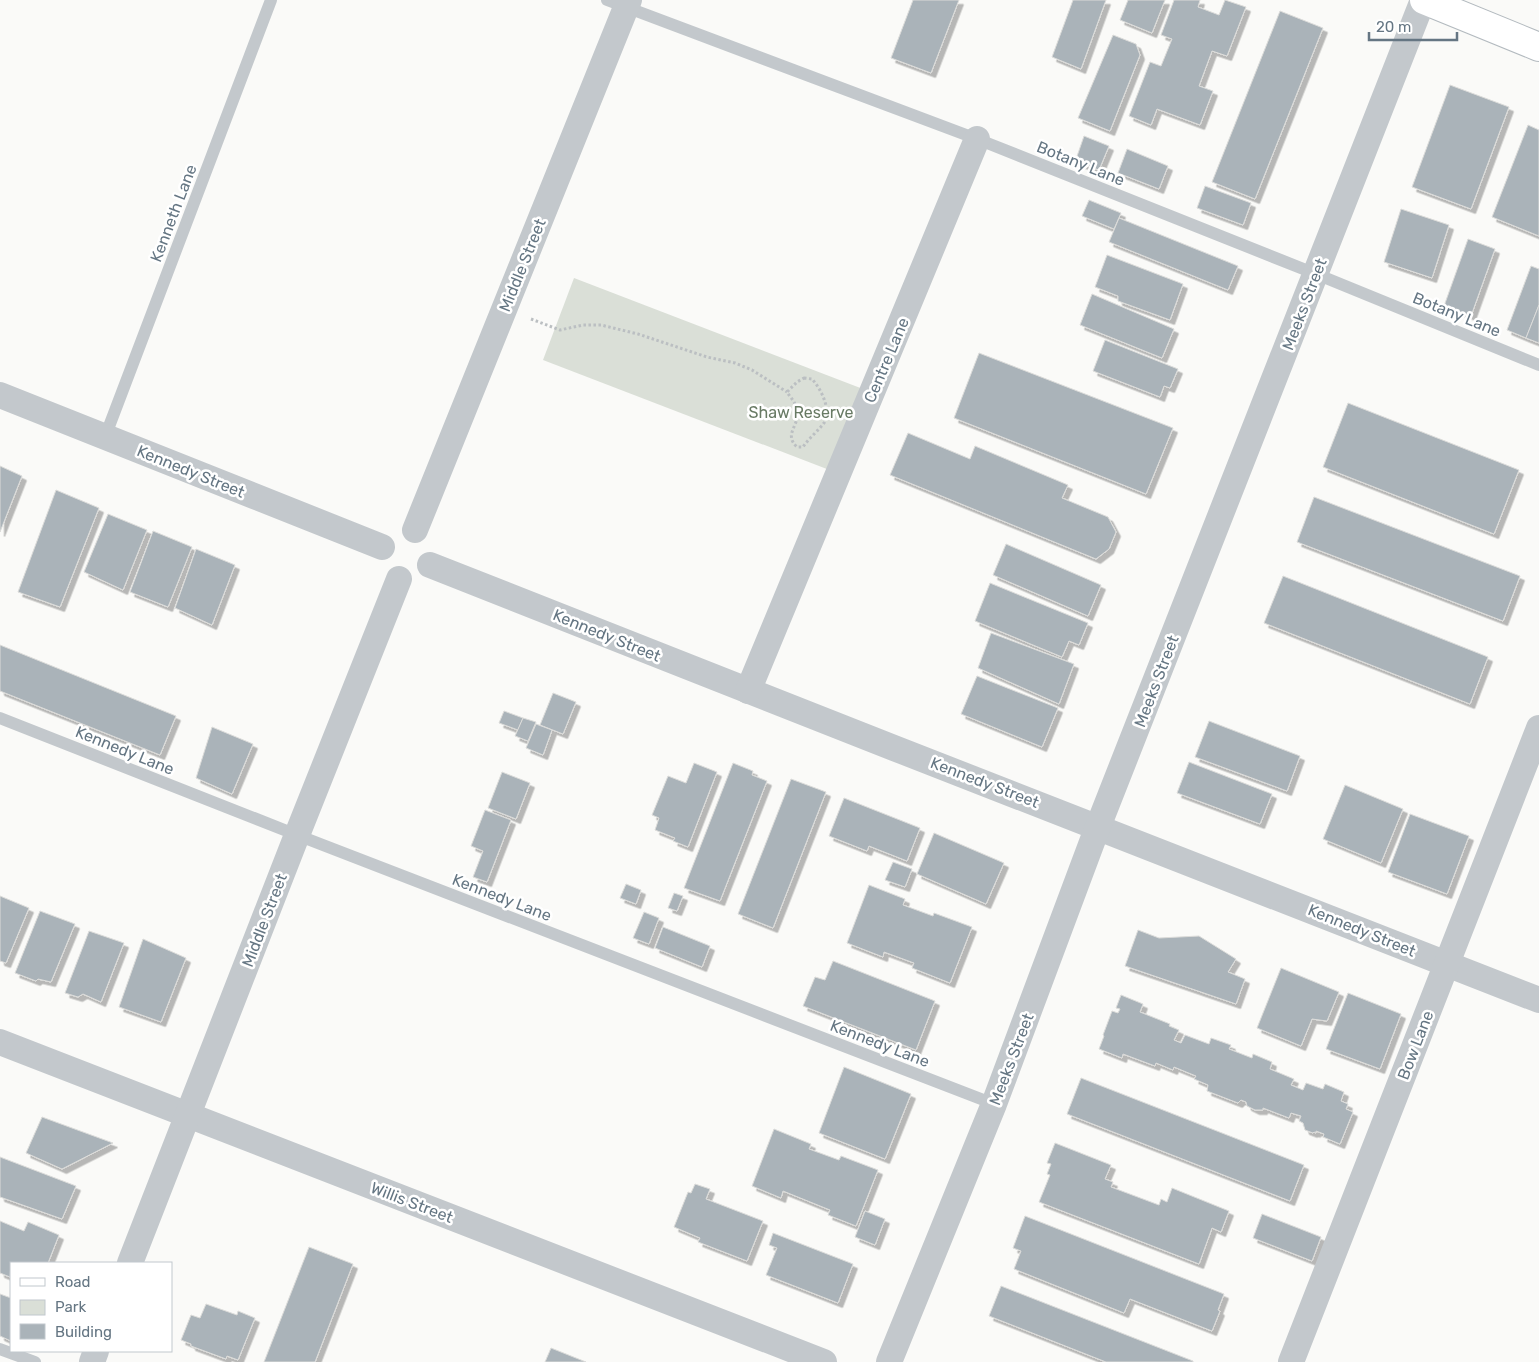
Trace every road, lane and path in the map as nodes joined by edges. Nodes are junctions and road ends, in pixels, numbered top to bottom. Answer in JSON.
{"nodes":[{"id":1,"x":270,"y":0,"type":"edge"},
{"id":2,"x":1423,"y":0,"type":"edge"},
{"id":3,"x":621,"y":3,"type":"edge"},
{"id":4,"x":1539,"y":47,"type":"edge"},
{"id":5,"x":977,"y":139,"type":"junction"},
{"id":6,"x":1316,"y":274,"type":"junction"},
{"id":7,"x":504,"y":309,"type":"junction"},
{"id":8,"x":1539,"y":365,"type":"edge"},
{"id":9,"x":787,"y":392,"type":"junction"},
{"id":10,"x":0,"y":395,"type":"edge"},
{"id":11,"x":105,"y":437,"type":"junction"},
{"id":12,"x":415,"y":530,"type":"junction"},
{"id":13,"x":382,"y":547,"type":"junction"},
{"id":14,"x":430,"y":565,"type":"junction"},
{"id":15,"x":400,"y":579,"type":"junction"},
{"id":16,"x":748,"y":691,"type":"junction"},
{"id":17,"x":0,"y":718,"type":"edge"},
{"id":18,"x":1539,"y":728,"type":"edge"},
{"id":19,"x":1099,"y":826,"type":"junction"},
{"id":20,"x":297,"y":835,"type":"junction"},
{"id":21,"x":1448,"y":964,"type":"junction"},
{"id":22,"x":1539,"y":1000,"type":"edge"},
{"id":23,"x":0,"y":1042,"type":"edge"},
{"id":24,"x":994,"y":1104,"type":"junction"},
{"id":25,"x":188,"y":1116,"type":"junction"},
{"id":26,"x":130,"y":1262,"type":"edge"},
{"id":27,"x":0,"y":1349,"type":"edge"},
{"id":28,"x":35,"y":1362,"type":"edge"},
{"id":29,"x":824,"y":1362,"type":"edge"},
{"id":30,"x":889,"y":1362,"type":"edge"},
{"id":31,"x":1291,"y":1362,"type":"edge"}],
"edges":[{"from":1,"to":11,"type":"lane","name":"Kenneth Lane"},
{"from":2,"to":4,"type":"street"},
{"from":2,"to":6,"type":"street","name":"Meeks Street"},
{"from":3,"to":5,"type":"lane","name":"Botany Lane"},
{"from":3,"to":7,"type":"street","name":"Middle Street"},
{"from":5,"to":6,"type":"lane","name":"Botany Lane"},
{"from":5,"to":16,"type":"street","name":"Centre Lane"},
{"from":6,"to":8,"type":"lane","name":"Botany Lane"},
{"from":6,"to":19,"type":"street","name":"Meeks Street"},
{"from":7,"to":9,"type":"path"},
{"from":7,"to":12,"type":"street","name":"Middle Street"},
{"from":9,"to":9,"type":"path"},
{"from":10,"to":11,"type":"street","name":"Kennedy Street"},
{"from":11,"to":13,"type":"street","name":"Kennedy Street"},
{"from":12,"to":13,"type":"street"},
{"from":12,"to":14,"type":"street"},
{"from":13,"to":15,"type":"street"},
{"from":14,"to":15,"type":"street"},
{"from":14,"to":16,"type":"street","name":"Kennedy Street"},
{"from":15,"to":20,"type":"street","name":"Middle Street"},
{"from":16,"to":19,"type":"street","name":"Kennedy Street"},
{"from":17,"to":20,"type":"lane","name":"Kennedy Lane"},
{"from":18,"to":21,"type":"street","name":"Bow Lane"},
{"from":19,"to":21,"type":"street","name":"Kennedy Street"},
{"from":19,"to":24,"type":"street","name":"Meeks Street"},
{"from":20,"to":24,"type":"lane","name":"Kennedy Lane"},
{"from":20,"to":25,"type":"street","name":"Middle Street"},
{"from":21,"to":22,"type":"street","name":"Kennedy Street"},
{"from":21,"to":31,"type":"street","name":"Bow Lane"},
{"from":23,"to":25,"type":"street","name":"Willis Street"},
{"from":24,"to":30,"type":"street","name":"Meeks Street"},
{"from":25,"to":26,"type":"street","name":"Middle Street"},
{"from":25,"to":29,"type":"street","name":"Willis Street"},
{"from":27,"to":28,"type":"lane"}]}
